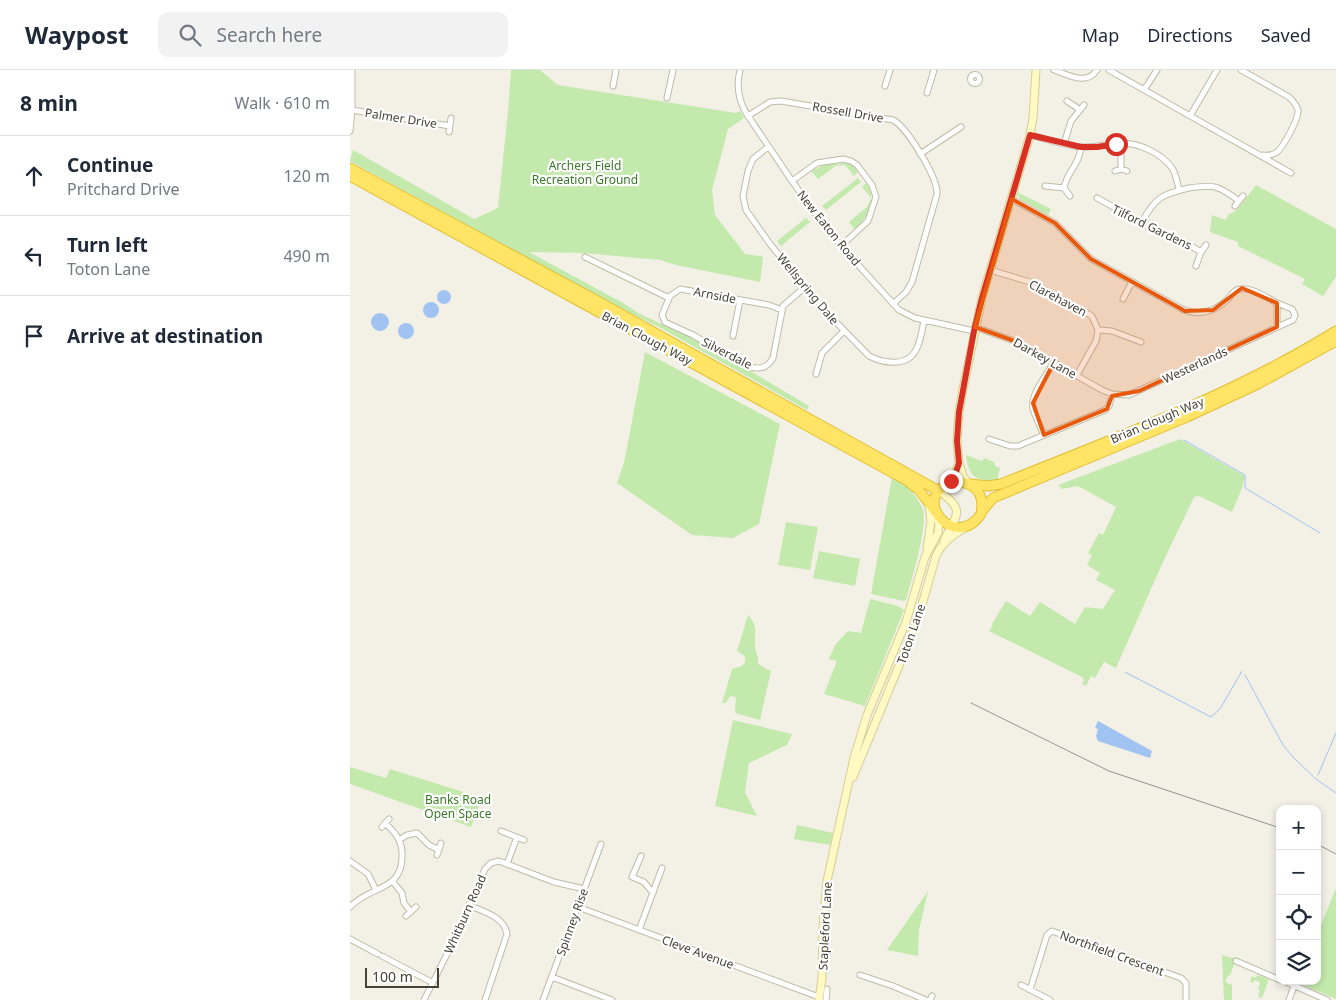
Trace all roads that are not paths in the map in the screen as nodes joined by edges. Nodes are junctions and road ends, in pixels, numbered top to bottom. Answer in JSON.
{"nodes":[{"id":1,"x":352,"y":70,"type":"edge"},
{"id":2,"x":616,"y":70,"type":"edge"},
{"id":3,"x":673,"y":70,"type":"edge"},
{"id":4,"x":740,"y":70,"type":"edge"},
{"id":5,"x":890,"y":70,"type":"edge"},
{"id":6,"x":934,"y":70,"type":"edge"},
{"id":7,"x":1036,"y":70,"type":"edge"},
{"id":8,"x":1054,"y":70,"type":"edge"},
{"id":9,"x":1097,"y":70,"type":"edge"},
{"id":10,"x":1109,"y":70,"type":"edge"},
{"id":11,"x":1157,"y":70,"type":"edge"},
{"id":12,"x":1217,"y":70,"type":"edge"},
{"id":13,"x":1241,"y":70,"type":"edge"},
{"id":14,"x":614,"y":86,"type":"dead end"},
{"id":15,"x":885,"y":86,"type":"dead end"},
{"id":16,"x":1144,"y":90,"type":"junction"},
{"id":17,"x":927,"y":93,"type":"dead end"},
{"id":18,"x":667,"y":98,"type":"dead end"},
{"id":19,"x":1067,"y":100,"type":"dead end"},
{"id":20,"x":1084,"y":105,"type":"dead end"},
{"id":21,"x":352,"y":110,"type":"junction"},
{"id":22,"x":1079,"y":110,"type":"junction"},
{"id":23,"x":748,"y":116,"type":"junction"},
{"id":24,"x":1190,"y":116,"type":"junction"},
{"id":25,"x":451,"y":118,"type":"dead end"},
{"id":26,"x":962,"y":127,"type":"dead end"},
{"id":27,"x":350,"y":131,"type":"edge"},
{"id":28,"x":1030,"y":135,"type":"junction"},
{"id":29,"x":1122,"y":143,"type":"junction"},
{"id":30,"x":1064,"y":144,"type":"junction"},
{"id":31,"x":768,"y":147,"type":"junction"},
{"id":32,"x":1081,"y":147,"type":"junction"},
{"id":33,"x":920,"y":154,"type":"junction"},
{"id":34,"x":1259,"y":155,"type":"junction"},
{"id":35,"x":351,"y":171,"type":"edge"},
{"id":36,"x":1115,"y":171,"type":"dead end"},
{"id":37,"x":1291,"y":172,"type":"dead end"},
{"id":38,"x":792,"y":181,"type":"junction"},
{"id":39,"x":1045,"y":186,"type":"dead end"},
{"id":40,"x":1064,"y":188,"type":"junction"},
{"id":41,"x":1179,"y":190,"type":"junction"},
{"id":42,"x":1070,"y":196,"type":"dead end"},
{"id":43,"x":1107,"y":196,"type":"dead end"},
{"id":44,"x":1243,"y":196,"type":"dead end"},
{"id":45,"x":1097,"y":198,"type":"dead end"},
{"id":46,"x":1012,"y":199,"type":"junction"},
{"id":47,"x":1239,"y":201,"type":"junction"},
{"id":48,"x":1103,"y":202,"type":"junction"},
{"id":49,"x":1235,"y":206,"type":"dead end"},
{"id":50,"x":1142,"y":222,"type":"junction"},
{"id":51,"x":1206,"y":245,"type":"dead end"},
{"id":52,"x":842,"y":246,"type":"junction"},
{"id":53,"x":1201,"y":252,"type":"junction"},
{"id":54,"x":585,"y":257,"type":"dead end"},
{"id":55,"x":1196,"y":266,"type":"dead end"},
{"id":56,"x":990,"y":270,"type":"junction"},
{"id":57,"x":1132,"y":282,"type":"junction"},
{"id":58,"x":805,"y":287,"type":"junction"},
{"id":59,"x":669,"y":298,"type":"junction"},
{"id":60,"x":1123,"y":299,"type":"dead end"},
{"id":61,"x":740,"y":300,"type":"junction"},
{"id":62,"x":1277,"y":303,"type":"junction"},
{"id":63,"x":893,"y":304,"type":"junction"},
{"id":64,"x":782,"y":310,"type":"junction"},
{"id":65,"x":924,"y":321,"type":"junction"},
{"id":66,"x":1277,"y":327,"type":"junction"},
{"id":67,"x":975,"y":329,"type":"junction"},
{"id":68,"x":728,"y":330,"type":"dead end"},
{"id":69,"x":1098,"y":330,"type":"junction"},
{"id":70,"x":844,"y":331,"type":"junction"},
{"id":71,"x":1336,"y":331,"type":"edge"},
{"id":72,"x":1336,"y":341,"type":"edge"},
{"id":73,"x":1140,"y":342,"type":"dead end"},
{"id":74,"x":1054,"y":362,"type":"junction"},
{"id":75,"x":816,"y":374,"type":"dead end"},
{"id":76,"x":1077,"y":375,"type":"junction"},
{"id":77,"x":1112,"y":394,"type":"junction"},
{"id":78,"x":1044,"y":435,"type":"junction"},
{"id":79,"x":989,"y":440,"type":"dead end"},
{"id":80,"x":1010,"y":446,"type":"junction"},
{"id":81,"x":1008,"y":453,"type":"dead end"},
{"id":82,"x":959,"y":463,"type":"junction"},
{"id":83,"x":947,"y":484,"type":"junction"},
{"id":84,"x":969,"y":484,"type":"junction"},
{"id":85,"x":939,"y":491,"type":"junction"},
{"id":86,"x":928,"y":502,"type":"junction"},
{"id":87,"x":982,"y":511,"type":"junction"},
{"id":88,"x":936,"y":513,"type":"junction"},
{"id":89,"x":951,"y":526,"type":"junction"},
{"id":90,"x":966,"y":527,"type":"junction"},
{"id":91,"x":941,"y":546,"type":"junction"},
{"id":92,"x":925,"y":557,"type":"junction"},
{"id":93,"x":858,"y":744,"type":"joint"},
{"id":94,"x":865,"y":750,"type":"joint"},
{"id":95,"x":847,"y":794,"type":"junction"},
{"id":96,"x":385,"y":823,"type":"dead end"},
{"id":97,"x":501,"y":831,"type":"dead end"},
{"id":98,"x":517,"y":837,"type":"junction"},
{"id":99,"x":399,"y":840,"type":"junction"},
{"id":100,"x":524,"y":840,"type":"dead end"},
{"id":101,"x":441,"y":843,"type":"dead end"},
{"id":102,"x":601,"y":844,"type":"dead end"},
{"id":103,"x":641,"y":856,"type":"dead end"},
{"id":104,"x":350,"y":861,"type":"edge"},
{"id":105,"x":507,"y":864,"type":"junction"},
{"id":106,"x":666,"y":876,"type":"dead end"},
{"id":107,"x":393,"y":882,"type":"junction"},
{"id":108,"x":584,"y":889,"type":"junction"},
{"id":109,"x":376,"y":890,"type":"junction"},
{"id":110,"x":653,"y":892,"type":"junction"},
{"id":111,"x":469,"y":905,"type":"junction"},
{"id":112,"x":350,"y":907,"type":"edge"},
{"id":113,"x":416,"y":907,"type":"dead end"},
{"id":114,"x":578,"y":907,"type":"junction"},
{"id":115,"x":639,"y":930,"type":"junction"},
{"id":116,"x":350,"y":939,"type":"edge"},
{"id":117,"x":368,"y":941,"type":"dead end"},
{"id":118,"x":364,"y":947,"type":"junction"},
{"id":119,"x":397,"y":956,"type":"dead end"},
{"id":120,"x":1236,"y":961,"type":"dead end"},
{"id":121,"x":394,"y":962,"type":"junction"},
{"id":122,"x":552,"y":978,"type":"junction"},
{"id":123,"x":863,"y":978,"type":"dead end"},
{"id":124,"x":1276,"y":978,"type":"edge"},
{"id":125,"x":433,"y":983,"type":"junction"},
{"id":126,"x":1021,"y":985,"type":"dead end"},
{"id":127,"x":1294,"y":986,"type":"joint"},
{"id":128,"x":828,"y":989,"type":"dead end"},
{"id":129,"x":1030,"y":990,"type":"junction"},
{"id":130,"x":821,"y":999,"type":"edge"},
{"id":131,"x":424,"y":1000,"type":"edge"},
{"id":132,"x":484,"y":1000,"type":"edge"},
{"id":133,"x":543,"y":1000,"type":"edge"},
{"id":134,"x":612,"y":1000,"type":"edge"},
{"id":135,"x":926,"y":1000,"type":"edge"},
{"id":136,"x":1050,"y":1000,"type":"edge"},
{"id":137,"x":1186,"y":1000,"type":"edge"},
{"id":138,"x":1289,"y":1000,"type":"edge"},
{"id":139,"x":1327,"y":1000,"type":"edge"}],
"edges":[{"from":1,"to":21,"type":"street"},
{"from":2,"to":14,"type":"street"},
{"from":3,"to":18,"type":"street"},
{"from":4,"to":23,"type":"street","name":"New Eaton Road"},
{"from":5,"to":15,"type":"street"},
{"from":6,"to":17,"type":"street"},
{"from":7,"to":28,"type":"main road"},
{"from":8,"to":9,"type":"street"},
{"from":10,"to":16,"type":"street"},
{"from":11,"to":16,"type":"street"},
{"from":12,"to":24,"type":"street"},
{"from":13,"to":34,"type":"street"},
{"from":16,"to":24,"type":"street"},
{"from":19,"to":22,"type":"street"},
{"from":20,"to":22,"type":"street"},
{"from":21,"to":25,"type":"street","name":"Palmer Drive"},
{"from":21,"to":27,"type":"street"},
{"from":22,"to":30,"type":"street"},
{"from":23,"to":31,"type":"street","name":"New Eaton Road"},
{"from":23,"to":33,"type":"street","name":"Rossell Drive"},
{"from":24,"to":34,"type":"street"},
{"from":26,"to":33,"type":"street"},
{"from":28,"to":30,"type":"street"},
{"from":28,"to":46,"type":"main road"},
{"from":29,"to":32,"type":"street"},
{"from":29,"to":36,"type":"street"},
{"from":29,"to":41,"type":"street"},
{"from":30,"to":32,"type":"street"},
{"from":31,"to":38,"type":"street","name":"New Eaton Road"},
{"from":31,"to":58,"type":"street","name":"Wellspring Dale"},
{"from":32,"to":40,"type":"street"},
{"from":33,"to":63,"type":"street","name":"Rossell Drive"},
{"from":34,"to":37,"type":"street"},
{"from":35,"to":85,"type":"highway","name":"Brian Clough Way"},
{"from":35,"to":86,"type":"highway","name":"Brian Clough Way"},
{"from":38,"to":52,"type":"street","name":"New Eaton Road"},
{"from":38,"to":52,"type":"street"},
{"from":39,"to":40,"type":"street"},
{"from":40,"to":42,"type":"street"},
{"from":41,"to":47,"type":"street"},
{"from":41,"to":50,"type":"street"},
{"from":43,"to":48,"type":"street","name":"Tilford Gardens"},
{"from":44,"to":47,"type":"street"},
{"from":45,"to":48,"type":"street","name":"Tilford Gardens"},
{"from":46,"to":56,"type":"main road"},
{"from":46,"to":57,"type":"street","name":"Westerlands"},
{"from":47,"to":49,"type":"street"},
{"from":48,"to":50,"type":"street","name":"Tilford Gardens"},
{"from":50,"to":53,"type":"street","name":"Tilford Gardens"},
{"from":51,"to":53,"type":"street","name":"Tilford Gardens"},
{"from":52,"to":63,"type":"street","name":"New Eaton Road"},
{"from":53,"to":55,"type":"street","name":"Tilford Gardens"},
{"from":54,"to":59,"type":"street"},
{"from":56,"to":67,"type":"main road"},
{"from":56,"to":69,"type":"street","name":"Clarehaven"},
{"from":57,"to":60,"type":"street"},
{"from":57,"to":62,"type":"street","name":"Westerlands"},
{"from":58,"to":64,"type":"street"},
{"from":58,"to":70,"type":"street","name":"Wellspring Dale"},
{"from":59,"to":61,"type":"street","name":"Arnside"},
{"from":59,"to":64,"type":"street","name":"Silverdale"},
{"from":61,"to":64,"type":"street","name":"Arnside"},
{"from":61,"to":68,"type":"street"},
{"from":62,"to":66,"type":"street"},
{"from":62,"to":66,"type":"street","name":"Westerlands"},
{"from":63,"to":65,"type":"street","name":"New Eaton Road"},
{"from":65,"to":67,"type":"street","name":"New Eaton Road"},
{"from":65,"to":70,"type":"street","name":"Wellspring Dale"},
{"from":66,"to":77,"type":"street","name":"Westerlands"},
{"from":67,"to":74,"type":"street","name":"Darkey Lane"},
{"from":67,"to":82,"type":"main road"},
{"from":69,"to":73,"type":"street"},
{"from":69,"to":76,"type":"street","name":"Clarehaven"},
{"from":70,"to":75,"type":"street"},
{"from":71,"to":84,"type":"highway","name":"Brian Clough Way"},
{"from":72,"to":87,"type":"highway","name":"Brian Clough Way"},
{"from":74,"to":76,"type":"street","name":"Darkey Lane"},
{"from":74,"to":78,"type":"street"},
{"from":76,"to":77,"type":"street","name":"Darkey Lane"},
{"from":77,"to":78,"type":"street"},
{"from":78,"to":80,"type":"street"},
{"from":79,"to":80,"type":"street"},
{"from":80,"to":81,"type":"street"},
{"from":82,"to":83,"type":"main road"},
{"from":82,"to":84,"type":"main road"},
{"from":83,"to":84,"type":"highway","name":"Brian Clough Way"},
{"from":83,"to":85,"type":"highway"},
{"from":84,"to":87,"type":"highway"},
{"from":85,"to":88,"type":"highway"},
{"from":85,"to":89,"type":"main road"},
{"from":86,"to":88,"type":"highway","name":"Brian Clough Way"},
{"from":86,"to":92,"type":"main road"},
{"from":87,"to":90,"type":"highway","name":"Brian Clough Way"},
{"from":88,"to":89,"type":"highway","name":"Brian Clough Way"},
{"from":88,"to":92,"type":"main road","name":"Toton Lane"},
{"from":89,"to":90,"type":"highway"},
{"from":89,"to":91,"type":"main road","name":"Toton Lane"},
{"from":90,"to":91,"type":"main road"},
{"from":91,"to":94,"type":"main road","name":"Toton Lane"},
{"from":92,"to":93,"type":"main road","name":"Toton Lane"},
{"from":93,"to":95,"type":"main road","name":"Stapleford Lane"},
{"from":94,"to":95,"type":"main road","name":"Stapleford Lane"},
{"from":95,"to":130,"type":"main road","name":"Stapleford Lane"},
{"from":96,"to":99,"type":"street"},
{"from":97,"to":98,"type":"street"},
{"from":98,"to":100,"type":"street"},
{"from":98,"to":105,"type":"street"},
{"from":99,"to":101,"type":"street"},
{"from":99,"to":107,"type":"street"},
{"from":102,"to":108,"type":"street","name":"Spinney Rise"},
{"from":103,"to":110,"type":"street"},
{"from":104,"to":109,"type":"street"},
{"from":105,"to":108,"type":"street"},
{"from":105,"to":111,"type":"street","name":"Whitburn Road"},
{"from":106,"to":110,"type":"street"},
{"from":107,"to":109,"type":"street"},
{"from":107,"to":113,"type":"street"},
{"from":108,"to":114,"type":"street","name":"Spinney Rise"},
{"from":109,"to":112,"type":"street"},
{"from":110,"to":115,"type":"street"},
{"from":111,"to":125,"type":"street","name":"Whitburn Road"},
{"from":111,"to":132,"type":"street"},
{"from":114,"to":115,"type":"street","name":"Cleve Avenue"},
{"from":114,"to":122,"type":"street","name":"Spinney Rise"},
{"from":115,"to":130,"type":"street","name":"Cleve Avenue"},
{"from":116,"to":118,"type":"street"},
{"from":117,"to":118,"type":"street"},
{"from":118,"to":121,"type":"street"},
{"from":119,"to":121,"type":"street"},
{"from":120,"to":124,"type":"street"},
{"from":121,"to":125,"type":"street"},
{"from":122,"to":133,"type":"street","name":"Spinney Rise"},
{"from":122,"to":134,"type":"street"},
{"from":123,"to":135,"type":"street"},
{"from":125,"to":131,"type":"street","name":"Whitburn Road"},
{"from":126,"to":129,"type":"street"},
{"from":127,"to":138,"type":"street"},
{"from":127,"to":139,"type":"street"},
{"from":128,"to":130,"type":"street","name":"Stapleford Lane"},
{"from":129,"to":136,"type":"street"},
{"from":129,"to":137,"type":"street","name":"Northfield Crescent"}]}
